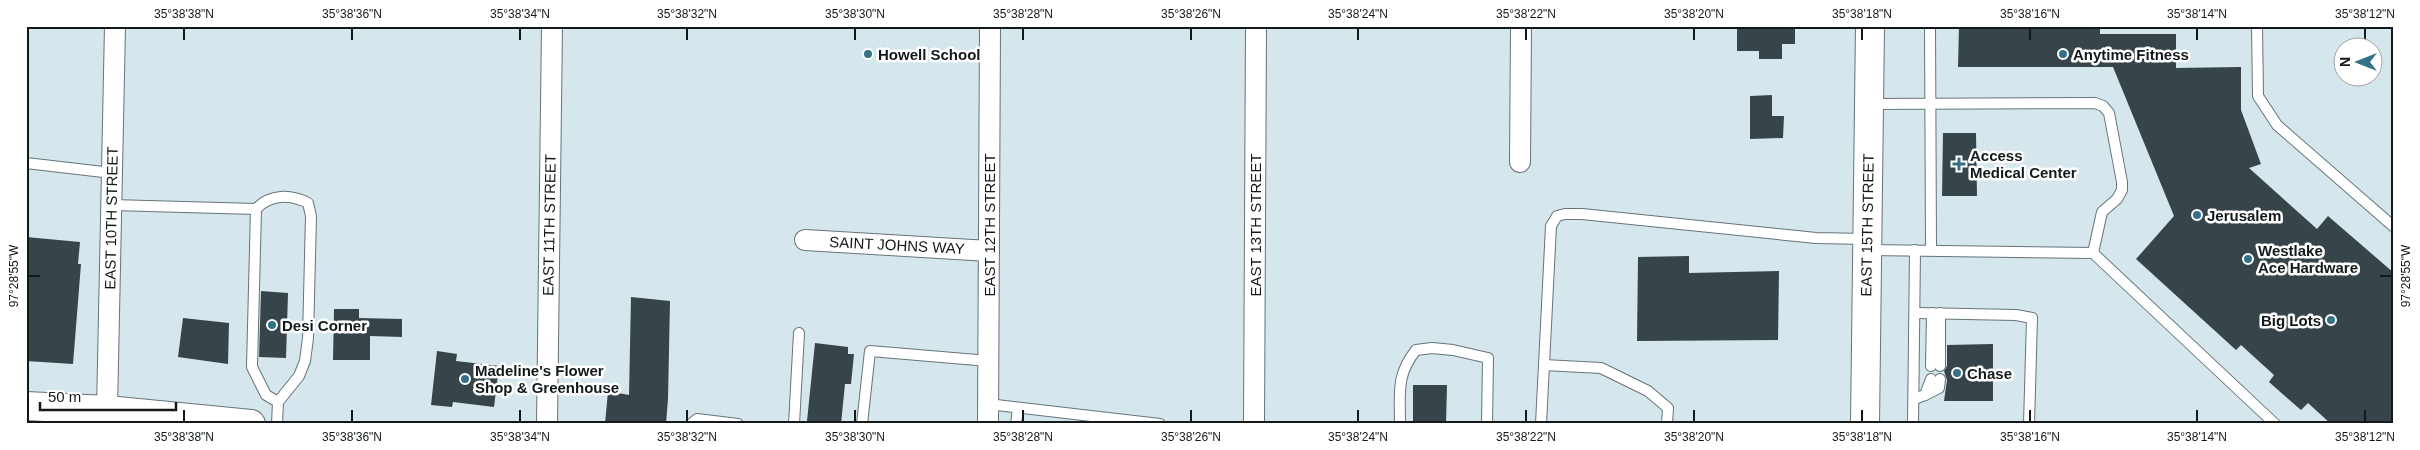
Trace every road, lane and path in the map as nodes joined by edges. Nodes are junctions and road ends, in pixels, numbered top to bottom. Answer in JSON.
{"nodes":[{"id":1,"x":114,"y":26,"type":"edge"},
{"id":2,"x":552,"y":26,"type":"edge"},
{"id":3,"x":990,"y":26,"type":"edge"},
{"id":4,"x":1256,"y":26,"type":"edge"},
{"id":5,"x":1521,"y":26,"type":"edge"},
{"id":6,"x":1870,"y":26,"type":"edge"},
{"id":7,"x":1930,"y":26,"type":"edge"},
{"id":8,"x":2257,"y":26,"type":"edge"},
{"id":9,"x":1869,"y":104,"type":"junction"},
{"id":10,"x":1930,"y":104,"type":"junction"},
{"id":11,"x":1520,"y":162,"type":"dead end"},
{"id":12,"x":26,"y":163,"type":"edge"},
{"id":13,"x":112,"y":173,"type":"junction"},
{"id":14,"x":112,"y":205,"type":"junction"},
{"id":15,"x":256,"y":209,"type":"junction"},
{"id":16,"x":2394,"y":226,"type":"edge"},
{"id":17,"x":805,"y":240,"type":"dead end"},
{"id":18,"x":1867,"y":244,"type":"junction"},
{"id":19,"x":1915,"y":250,"type":"junction"},
{"id":20,"x":1931,"y":250,"type":"junction"},
{"id":21,"x":989,"y":251,"type":"junction"},
{"id":22,"x":2093,"y":253,"type":"junction"},
{"id":23,"x":1916,"y":313,"type":"junction"},
{"id":24,"x":1936,"y":313,"type":"junction"},
{"id":25,"x":799,"y":333,"type":"dead end"},
{"id":26,"x":988,"y":361,"type":"junction"},
{"id":27,"x":1544,"y":365,"type":"junction"},
{"id":28,"x":1935,"y":366,"type":"dead end"},
{"id":29,"x":1935,"y":379,"type":"dead end"},
{"id":30,"x":1914,"y":399,"type":"junction"},
{"id":31,"x":278,"y":402,"type":"junction"},
{"id":32,"x":26,"y":406,"type":"edge"},
{"id":33,"x":1018,"y":408,"type":"junction"},
{"id":34,"x":988,"y":414,"type":"edge"},
{"id":35,"x":108,"y":417,"type":"edge"},
{"id":36,"x":251,"y":424,"type":"edge"},
{"id":37,"x":277,"y":424,"type":"edge"},
{"id":38,"x":547,"y":424,"type":"edge"},
{"id":39,"x":691,"y":424,"type":"edge"},
{"id":40,"x":738,"y":424,"type":"edge"},
{"id":41,"x":794,"y":424,"type":"edge"},
{"id":42,"x":862,"y":424,"type":"edge"},
{"id":43,"x":1016,"y":424,"type":"edge"},
{"id":44,"x":1160,"y":424,"type":"edge"},
{"id":45,"x":1254,"y":424,"type":"edge"},
{"id":46,"x":1400,"y":424,"type":"edge"},
{"id":47,"x":1487,"y":424,"type":"edge"},
{"id":48,"x":1542,"y":424,"type":"edge"},
{"id":49,"x":1667,"y":424,"type":"edge"},
{"id":50,"x":1864,"y":424,"type":"edge"},
{"id":51,"x":1913,"y":424,"type":"edge"},
{"id":52,"x":2030,"y":424,"type":"edge"},
{"id":53,"x":2275,"y":424,"type":"edge"}],
"edges":[{"from":1,"to":13,"type":"street","name":"EAST 10TH STREET"},
{"from":2,"to":38,"type":"street","name":"EAST 11TH STREET"},
{"from":3,"to":21,"type":"street","name":"EAST 12TH STREET"},
{"from":4,"to":45,"type":"street","name":"EAST 13TH STREET"},
{"from":5,"to":11,"type":"street"},
{"from":6,"to":9,"type":"main road","name":"EAST 15TH STREET"},
{"from":7,"to":10,"type":"lane"},
{"from":8,"to":16,"type":"lane"},
{"from":9,"to":10,"type":"lane"},
{"from":9,"to":18,"type":"main road","name":"EAST 15TH STREET"},
{"from":10,"to":20,"type":"lane"},
{"from":10,"to":22,"type":"lane"},
{"from":12,"to":13,"type":"lane"},
{"from":13,"to":14,"type":"street","name":"EAST 10TH STREET"},
{"from":14,"to":15,"type":"lane"},
{"from":14,"to":35,"type":"street","name":"EAST 10TH STREET"},
{"from":15,"to":31,"type":"lane"},
{"from":15,"to":31,"type":"lane"},
{"from":17,"to":21,"type":"street","name":"SAINT JOHNS WAY"},
{"from":18,"to":19,"type":"lane"},
{"from":18,"to":27,"type":"lane"},
{"from":18,"to":50,"type":"main road","name":"EAST 15TH STREET"},
{"from":19,"to":20,"type":"lane"},
{"from":19,"to":23,"type":"lane"},
{"from":20,"to":22,"type":"lane"},
{"from":21,"to":26,"type":"street","name":"EAST 12TH STREET"},
{"from":22,"to":53,"type":"lane"},
{"from":23,"to":24,"type":"lane"},
{"from":23,"to":30,"type":"lane"},
{"from":24,"to":28,"type":"lane"},
{"from":24,"to":52,"type":"lane"},
{"from":25,"to":41,"type":"lane"},
{"from":26,"to":34,"type":"street","name":"EAST 12TH STREET"},
{"from":26,"to":42,"type":"lane"},
{"from":27,"to":48,"type":"lane"},
{"from":27,"to":49,"type":"lane"},
{"from":29,"to":30,"type":"lane"},
{"from":30,"to":51,"type":"lane"},
{"from":31,"to":37,"type":"lane"},
{"from":32,"to":35,"type":"main road"},
{"from":33,"to":34,"type":"lane"},
{"from":33,"to":43,"type":"lane"},
{"from":33,"to":44,"type":"lane"},
{"from":35,"to":36,"type":"main road"},
{"from":39,"to":40,"type":"lane"},
{"from":46,"to":47,"type":"lane"}]}
